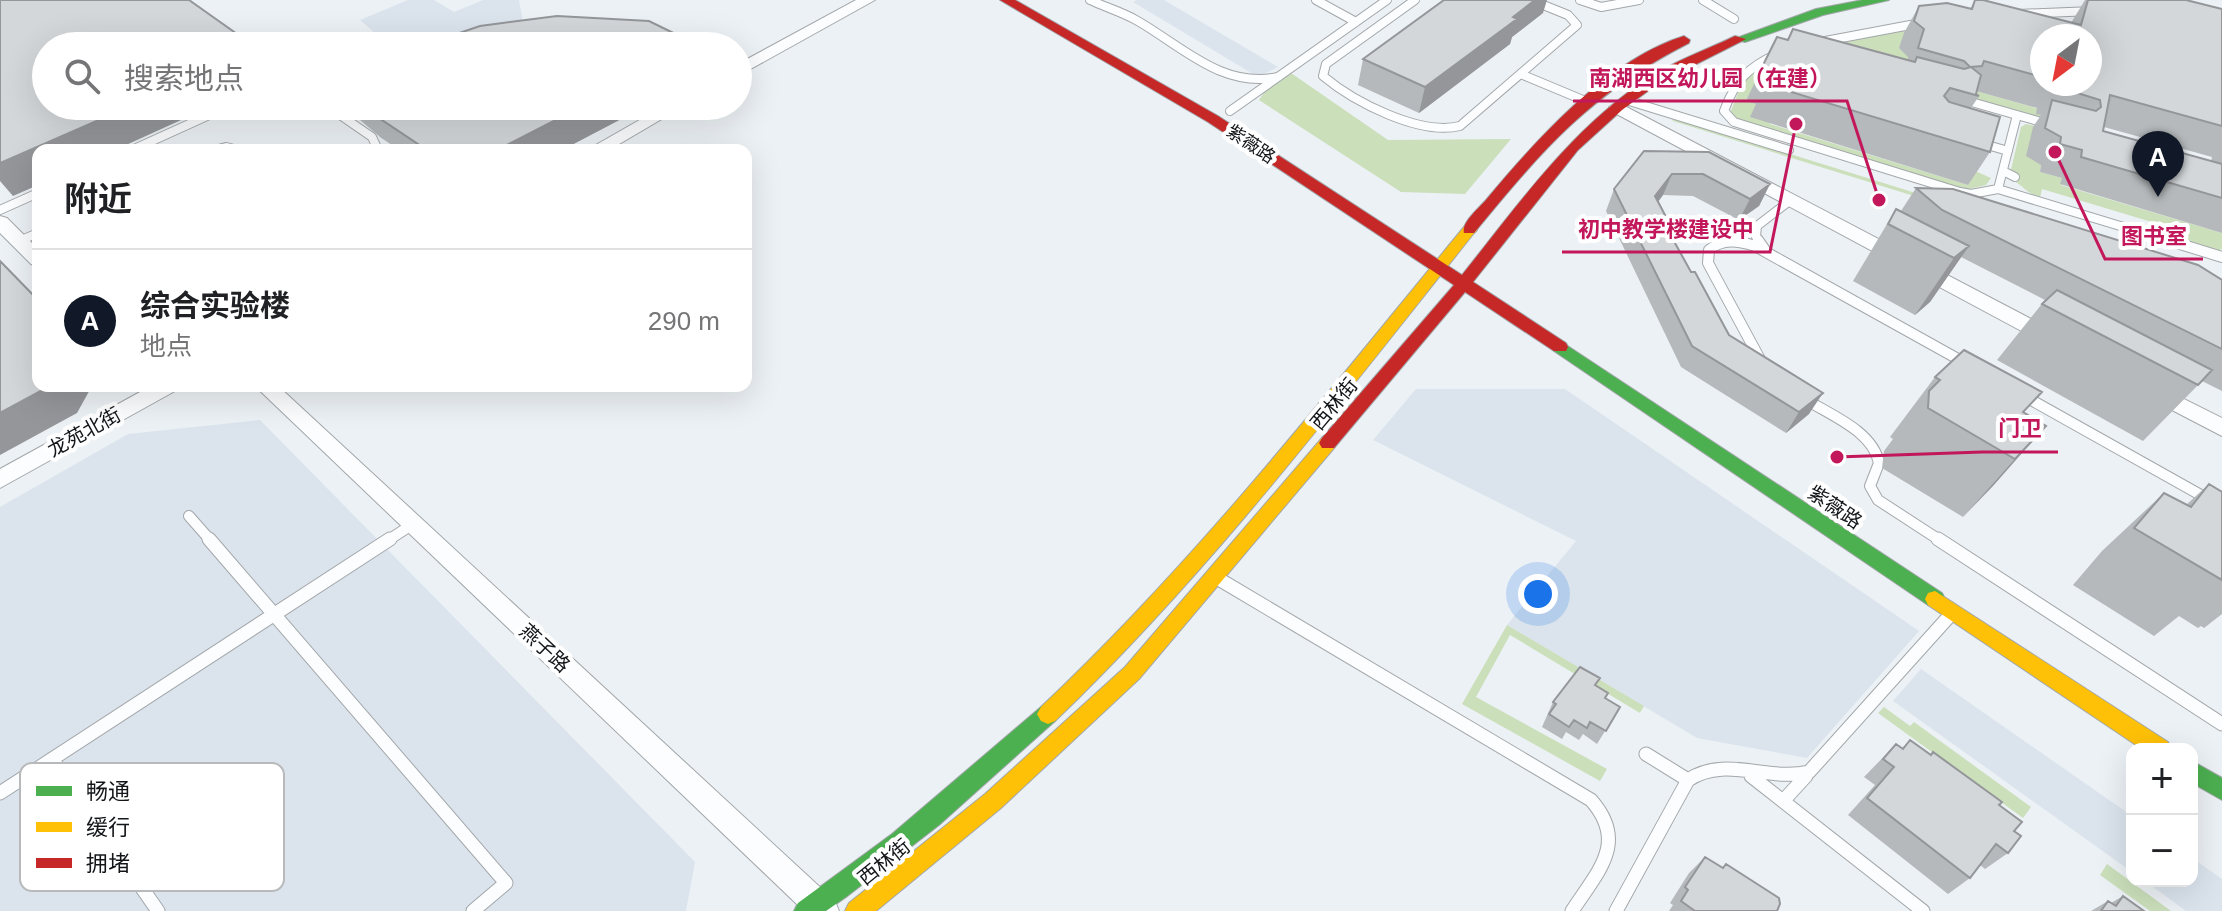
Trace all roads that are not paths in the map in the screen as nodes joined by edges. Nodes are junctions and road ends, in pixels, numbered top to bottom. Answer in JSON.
{"nodes":[{"id":1,"x":867,"y":0,"type":"edge"},
{"id":2,"x":1006,"y":0,"type":"edge"},
{"id":3,"x":1034,"y":0,"type":"edge"},
{"id":4,"x":1090,"y":0,"type":"edge"},
{"id":5,"x":1316,"y":0,"type":"edge"},
{"id":6,"x":1387,"y":0,"type":"edge"},
{"id":7,"x":1415,"y":0,"type":"edge"},
{"id":8,"x":1531,"y":0,"type":"edge"},
{"id":9,"x":1580,"y":0,"type":"edge"},
{"id":10,"x":1639,"y":0,"type":"edge"},
{"id":11,"x":1703,"y":0,"type":"edge"},
{"id":12,"x":1800,"y":0,"type":"edge"},
{"id":13,"x":1883,"y":0,"type":"edge"},
{"id":14,"x":1774,"y":8,"type":"dead end"},
{"id":15,"x":2104,"y":10,"type":"edge"},
{"id":16,"x":2011,"y":14,"type":"edge"},
{"id":17,"x":1740,"y":18,"type":"joint"},
{"id":18,"x":1933,"y":21,"type":"edge"},
{"id":19,"x":1356,"y":22,"type":"junction"},
{"id":20,"x":1807,"y":45,"type":"edge"},
{"id":21,"x":1786,"y":50,"type":"edge"},
{"id":22,"x":752,"y":63,"type":"edge"},
{"id":23,"x":1523,"y":75,"type":"junction"},
{"id":24,"x":1278,"y":77,"type":"junction"},
{"id":25,"x":1958,"y":99,"type":"edge"},
{"id":26,"x":1583,"y":100,"type":"junction"},
{"id":27,"x":1622,"y":103,"type":"junction"},
{"id":28,"x":1230,"y":111,"type":"junction"},
{"id":29,"x":2017,"y":115,"type":"dead end"},
{"id":30,"x":198,"y":120,"type":"edge"},
{"id":31,"x":347,"y":120,"type":"edge"},
{"id":32,"x":651,"y":120,"type":"edge"},
{"id":33,"x":2061,"y":128,"type":"edge"},
{"id":34,"x":1962,"y":137,"type":"edge"},
{"id":35,"x":145,"y":144,"type":"edge"},
{"id":36,"x":375,"y":144,"type":"edge"},
{"id":37,"x":607,"y":144,"type":"edge"},
{"id":38,"x":1789,"y":150,"type":"dead end"},
{"id":39,"x":2008,"y":151,"type":"junction"},
{"id":40,"x":2003,"y":171,"type":"junction"},
{"id":41,"x":2015,"y":177,"type":"dead end"},
{"id":42,"x":1998,"y":189,"type":"junction"},
{"id":43,"x":1927,"y":192,"type":"edge"},
{"id":44,"x":32,"y":196,"type":"edge"},
{"id":45,"x":1792,"y":199,"type":"junction"},
{"id":46,"x":1970,"y":205,"type":"edge"},
{"id":47,"x":0,"y":210,"type":"edge"},
{"id":48,"x":0,"y":222,"type":"edge"},
{"id":49,"x":1757,"y":226,"type":"junction"},
{"id":50,"x":32,"y":236,"type":"edge"},
{"id":51,"x":2165,"y":240,"type":"junction"},
{"id":52,"x":19,"y":241,"type":"junction"},
{"id":53,"x":1729,"y":241,"type":"junction"},
{"id":54,"x":1767,"y":253,"type":"junction"},
{"id":55,"x":2163,"y":253,"type":"edge"},
{"id":56,"x":32,"y":254,"type":"edge"},
{"id":57,"x":2222,"y":257,"type":"edge"},
{"id":58,"x":1445,"y":263,"type":"junction"},
{"id":59,"x":1467,"y":279,"type":"junction"},
{"id":60,"x":2069,"y":347,"type":"edge"},
{"id":61,"x":1976,"y":369,"type":"edge"},
{"id":62,"x":1769,"y":375,"type":"edge"},
{"id":63,"x":2138,"y":384,"type":"edge"},
{"id":64,"x":1790,"y":390,"type":"edge"},
{"id":65,"x":155,"y":392,"type":"edge"},
{"id":66,"x":271,"y":392,"type":"edge"},
{"id":67,"x":2017,"y":392,"type":"edge"},
{"id":68,"x":2222,"y":428,"type":"edge"},
{"id":69,"x":0,"y":479,"type":"edge"},
{"id":70,"x":2222,"y":507,"type":"edge"},
{"id":71,"x":189,"y":516,"type":"dead end"},
{"id":72,"x":413,"y":524,"type":"junction"},
{"id":73,"x":1216,"y":578,"type":"junction"},
{"id":74,"x":1953,"y":612,"type":"junction"},
{"id":75,"x":2222,"y":724,"type":"edge"},
{"id":76,"x":2151,"y":743,"type":"edge"},
{"id":77,"x":1646,"y":754,"type":"dead end"},
{"id":78,"x":52,"y":759,"type":"junction"},
{"id":79,"x":46,"y":763,"type":"edge"},
{"id":80,"x":55,"y":763,"type":"edge"},
{"id":81,"x":1739,"y":771,"type":"junction"},
{"id":82,"x":1809,"y":772,"type":"junction"},
{"id":83,"x":2198,"y":775,"type":"edge"},
{"id":84,"x":20,"y":780,"type":"edge"},
{"id":85,"x":1688,"y":780,"type":"junction"},
{"id":86,"x":2222,"y":790,"type":"edge"},
{"id":87,"x":0,"y":793,"type":"edge"},
{"id":88,"x":1784,"y":800,"type":"junction"},
{"id":89,"x":144,"y":891,"type":"edge"},
{"id":90,"x":816,"y":908,"type":"edge"},
{"id":91,"x":158,"y":911,"type":"edge"},
{"id":92,"x":473,"y":911,"type":"edge"},
{"id":93,"x":857,"y":911,"type":"edge"},
{"id":94,"x":1572,"y":911,"type":"edge"},
{"id":95,"x":1616,"y":911,"type":"edge"},
{"id":96,"x":1923,"y":911,"type":"edge"}],
"edges":[{"from":1,"to":22,"type":"street"},
{"from":2,"to":58,"type":"main road","name":"紫薇路"},
{"from":3,"to":28,"type":"main road","name":"紫薇路"},
{"from":4,"to":24,"type":"lane"},
{"from":5,"to":19,"type":"lane"},
{"from":6,"to":19,"type":"lane"},
{"from":7,"to":23,"type":"lane"},
{"from":8,"to":23,"type":"lane"},
{"from":9,"to":10,"type":"lane"},
{"from":11,"to":17,"type":"lane"},
{"from":12,"to":14,"type":"main road"},
{"from":13,"to":27,"type":"main road","name":"西林街"},
{"from":15,"to":16,"type":"lane"},
{"from":17,"to":26,"type":"main road","name":"西林街"},
{"from":18,"to":20,"type":"lane"},
{"from":19,"to":24,"type":"lane"},
{"from":21,"to":42,"type":"lane"},
{"from":23,"to":26,"type":"lane"},
{"from":24,"to":28,"type":"lane"},
{"from":25,"to":33,"type":"lane"},
{"from":26,"to":58,"type":"main road","name":"西林街"},
{"from":27,"to":38,"type":"lane"},
{"from":27,"to":45,"type":"street"},
{"from":27,"to":59,"type":"main road","name":"西林街"},
{"from":28,"to":58,"type":"main road","name":"紫薇路"},
{"from":29,"to":39,"type":"lane"},
{"from":30,"to":35,"type":"lane"},
{"from":31,"to":36,"type":"lane"},
{"from":32,"to":37,"type":"street"},
{"from":34,"to":39,"type":"lane"},
{"from":39,"to":40,"type":"lane"},
{"from":40,"to":41,"type":"lane"},
{"from":40,"to":42,"type":"lane"},
{"from":42,"to":51,"type":"lane"},
{"from":43,"to":46,"type":"lane"},
{"from":44,"to":47,"type":"lane"},
{"from":45,"to":49,"type":"lane"},
{"from":45,"to":60,"type":"street"},
{"from":48,"to":52,"type":"street"},
{"from":49,"to":53,"type":"lane"},
{"from":49,"to":54,"type":"lane"},
{"from":50,"to":52,"type":"lane"},
{"from":51,"to":55,"type":"lane"},
{"from":51,"to":57,"type":"lane"},
{"from":52,"to":56,"type":"street"},
{"from":53,"to":54,"type":"lane"},
{"from":53,"to":62,"type":"lane"},
{"from":54,"to":61,"type":"lane"},
{"from":58,"to":59,"type":"main road","name":"紫薇路"},
{"from":58,"to":90,"type":"main road","name":"西林街"},
{"from":59,"to":73,"type":"main road","name":"西林街"},
{"from":59,"to":74,"type":"main road","name":"紫薇路"},
{"from":63,"to":68,"type":"street"},
{"from":64,"to":75,"type":"lane"},
{"from":65,"to":69,"type":"street","name":"龙苑北街"},
{"from":66,"to":72,"type":"street","name":"燕子路"},
{"from":67,"to":70,"type":"lane"},
{"from":71,"to":92,"type":"lane"},
{"from":72,"to":78,"type":"lane"},
{"from":72,"to":90,"type":"street","name":"燕子路"},
{"from":73,"to":93,"type":"main road","name":"西林街"},
{"from":73,"to":94,"type":"lane"},
{"from":74,"to":76,"type":"main road","name":"紫薇路"},
{"from":74,"to":82,"type":"lane"},
{"from":77,"to":85,"type":"lane"},
{"from":78,"to":79,"type":"lane"},
{"from":78,"to":80,"type":"lane"},
{"from":81,"to":82,"type":"lane"},
{"from":81,"to":85,"type":"lane"},
{"from":81,"to":88,"type":"lane"},
{"from":82,"to":88,"type":"lane"},
{"from":83,"to":86,"type":"main road"},
{"from":84,"to":87,"type":"lane"},
{"from":85,"to":95,"type":"lane"},
{"from":88,"to":96,"type":"lane"},
{"from":89,"to":91,"type":"lane"}]}
